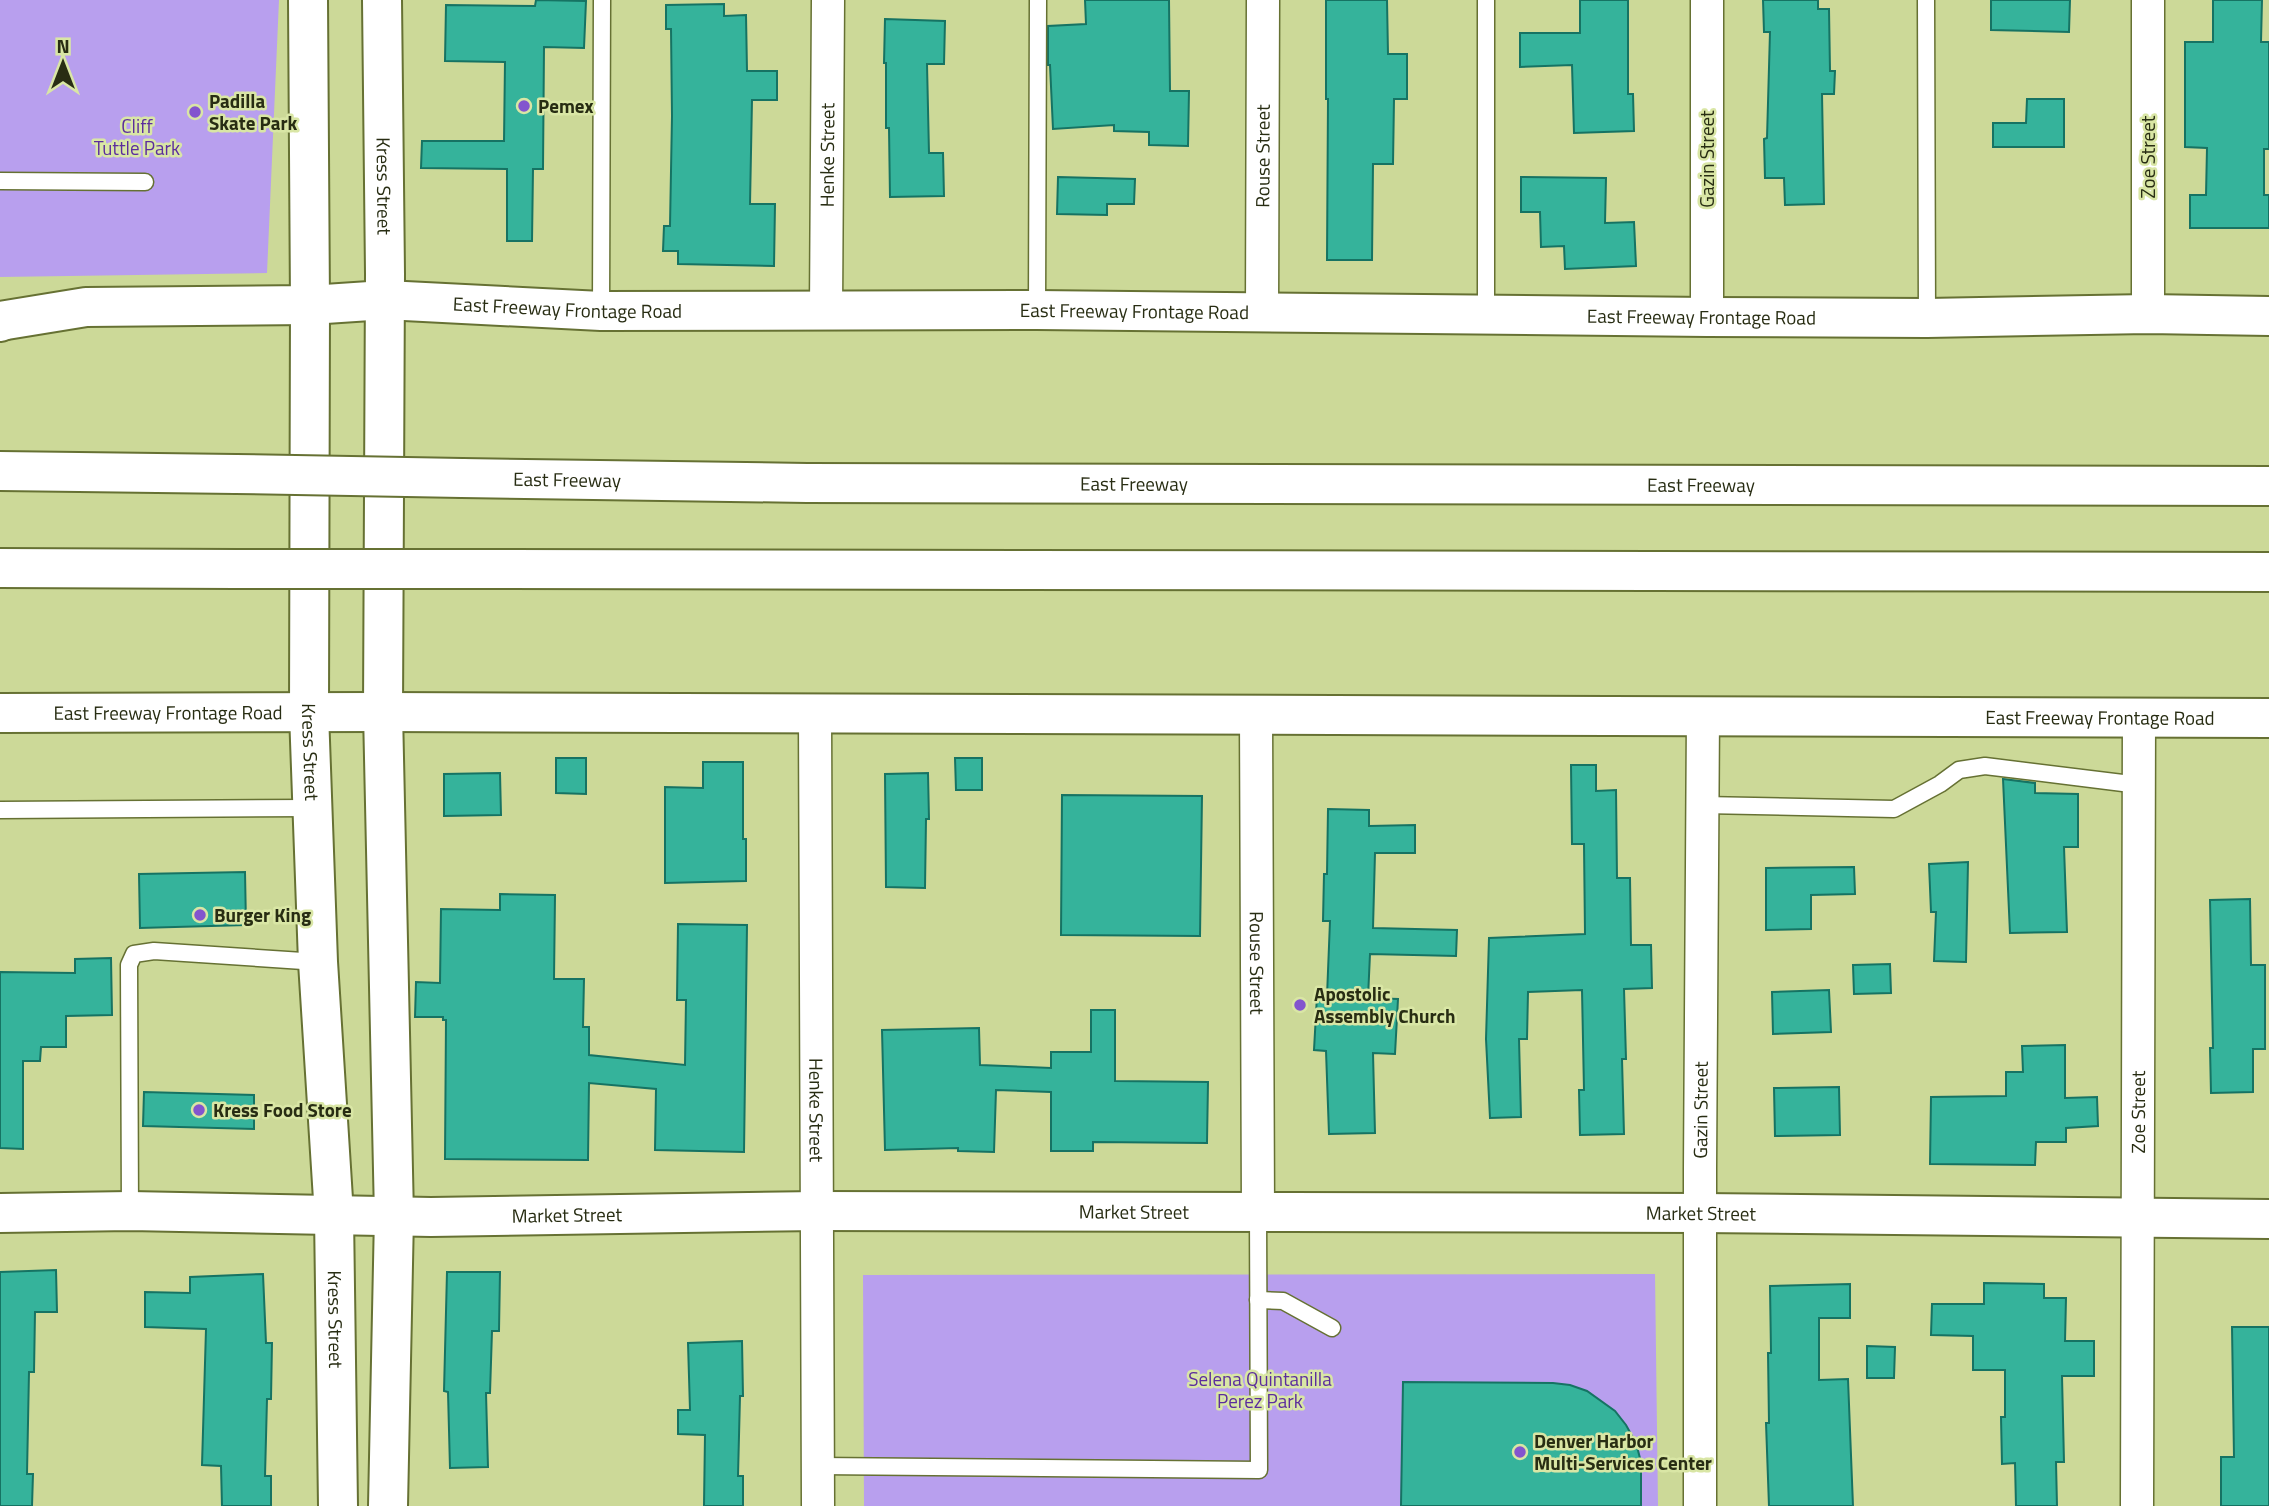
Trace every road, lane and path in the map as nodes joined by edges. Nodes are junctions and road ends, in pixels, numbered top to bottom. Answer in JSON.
{"nodes":[{"id":1,"x":308,"y":0,"type":"edge"},
{"id":2,"x":382,"y":0,"type":"edge"},
{"id":3,"x":602,"y":0,"type":"edge"},
{"id":4,"x":828,"y":0,"type":"edge"},
{"id":5,"x":1038,"y":0,"type":"edge"},
{"id":6,"x":1263,"y":0,"type":"edge"},
{"id":7,"x":1486,"y":0,"type":"edge"},
{"id":8,"x":1707,"y":0,"type":"edge"},
{"id":9,"x":1926,"y":0,"type":"edge"},
{"id":10,"x":2148,"y":0,"type":"edge"},
{"id":11,"x":0,"y":181,"type":"edge"},
{"id":12,"x":145,"y":182,"type":"dead end"},
{"id":13,"x":385,"y":300,"type":"junction"},
{"id":14,"x":310,"y":305,"type":"junction"},
{"id":15,"x":1037,"y":310,"type":"junction"},
{"id":16,"x":601,"y":311,"type":"junction"},
{"id":17,"x":826,"y":311,"type":"junction"},
{"id":18,"x":1262,"y":312,"type":"junction"},
{"id":19,"x":1486,"y":314,"type":"junction"},
{"id":20,"x":2148,"y":314,"type":"junction"},
{"id":21,"x":2269,"y":316,"type":"edge"},
{"id":22,"x":1707,"y":317,"type":"junction"},
{"id":23,"x":1927,"y":318,"type":"junction"},
{"id":24,"x":1,"y":321,"type":"edge"},
{"id":25,"x":0,"y":471,"type":"edge"},
{"id":26,"x":2269,"y":486,"type":"edge"},
{"id":27,"x":0,"y":568,"type":"edge"},
{"id":28,"x":2269,"y":572,"type":"edge"},
{"id":29,"x":383,"y":712,"type":"junction"},
{"id":30,"x":0,"y":713,"type":"edge"},
{"id":31,"x":309,"y":713,"type":"junction"},
{"id":32,"x":815,"y":714,"type":"junction"},
{"id":33,"x":1256,"y":715,"type":"junction"},
{"id":34,"x":1703,"y":715,"type":"junction"},
{"id":35,"x":2139,"y":718,"type":"junction"},
{"id":36,"x":2269,"y":718,"type":"edge"},
{"id":37,"x":2139,"y":785,"type":"junction"},
{"id":38,"x":1703,"y":805,"type":"junction"},
{"id":39,"x":312,"y":808,"type":"junction"},
{"id":40,"x":0,"y":810,"type":"edge"},
{"id":41,"x":318,"y":962,"type":"junction"},
{"id":42,"x":130,"y":1211,"type":"junction"},
{"id":43,"x":818,"y":1211,"type":"junction"},
{"id":44,"x":1258,"y":1212,"type":"junction"},
{"id":45,"x":0,"y":1213,"type":"edge"},
{"id":46,"x":1701,"y":1213,"type":"junction"},
{"id":47,"x":334,"y":1215,"type":"junction"},
{"id":48,"x":394,"y":1216,"type":"junction"},
{"id":49,"x":2138,"y":1218,"type":"junction"},
{"id":50,"x":2269,"y":1219,"type":"edge"},
{"id":51,"x":1258,"y":1300,"type":"junction"},
{"id":52,"x":1332,"y":1328,"type":"dead end"},
{"id":53,"x":818,"y":1466,"type":"junction"},
{"id":54,"x":338,"y":1506,"type":"edge"},
{"id":55,"x":388,"y":1506,"type":"edge"},
{"id":56,"x":818,"y":1506,"type":"edge"},
{"id":57,"x":1700,"y":1506,"type":"edge"},
{"id":58,"x":2137,"y":1506,"type":"edge"}],
"edges":[{"from":1,"to":14,"type":"main road","name":"Kress Street"},
{"from":2,"to":13,"type":"main road","name":"Kress Street"},
{"from":3,"to":16,"type":"lane"},
{"from":4,"to":17,"type":"street","name":"Henke Street"},
{"from":5,"to":15,"type":"lane"},
{"from":6,"to":18,"type":"street","name":"Rouse Street"},
{"from":7,"to":19,"type":"lane"},
{"from":8,"to":22,"type":"street","name":"Gazin Street"},
{"from":9,"to":23,"type":"lane"},
{"from":10,"to":20,"type":"street","name":"Zoe Street"},
{"from":11,"to":12,"type":"lane"},
{"from":13,"to":14,"type":"main road","name":"East Freeway Frontage Road"},
{"from":13,"to":16,"type":"main road","name":"East Freeway Frontage Road"},
{"from":13,"to":29,"type":"main road","name":"Kress Street"},
{"from":14,"to":24,"type":"main road","name":"East Freeway Frontage Road"},
{"from":14,"to":31,"type":"main road","name":"Kress Street"},
{"from":15,"to":17,"type":"main road","name":"East Freeway Frontage Road"},
{"from":15,"to":18,"type":"main road","name":"East Freeway Frontage Road"},
{"from":16,"to":17,"type":"main road","name":"East Freeway Frontage Road"},
{"from":18,"to":19,"type":"main road","name":"East Freeway Frontage Road"},
{"from":19,"to":22,"type":"main road","name":"East Freeway Frontage Road"},
{"from":20,"to":21,"type":"main road","name":"East Freeway Frontage Road"},
{"from":20,"to":23,"type":"main road","name":"East Freeway Frontage Road"},
{"from":22,"to":23,"type":"main road","name":"East Freeway Frontage Road"},
{"from":25,"to":26,"type":"main road","name":"East Freeway","bridge":true},
{"from":27,"to":28,"type":"main road","bridge":true},
{"from":29,"to":31,"type":"main road","name":"East Freeway Frontage Road"},
{"from":29,"to":32,"type":"main road","name":"East Freeway Frontage Road"},
{"from":29,"to":48,"type":"main road","name":"Kress Street"},
{"from":30,"to":31,"type":"main road","name":"East Freeway Frontage Road"},
{"from":31,"to":39,"type":"main road","name":"Kress Street"},
{"from":32,"to":33,"type":"main road","name":"East Freeway Frontage Road"},
{"from":32,"to":43,"type":"street","name":"Henke Street"},
{"from":33,"to":34,"type":"main road","name":"East Freeway Frontage Road"},
{"from":33,"to":44,"type":"street","name":"Rouse Street"},
{"from":34,"to":35,"type":"main road","name":"East Freeway Frontage Road"},
{"from":34,"to":38,"type":"street","name":"Gazin Street"},
{"from":35,"to":36,"type":"main road","name":"East Freeway Frontage Road"},
{"from":35,"to":37,"type":"street","name":"Zoe Street"},
{"from":37,"to":38,"type":"lane"},
{"from":37,"to":49,"type":"street","name":"Zoe Street"},
{"from":38,"to":46,"type":"street","name":"Gazin Street"},
{"from":39,"to":40,"type":"lane"},
{"from":39,"to":41,"type":"main road","name":"Kress Street"},
{"from":41,"to":42,"type":"lane"},
{"from":41,"to":47,"type":"main road","name":"Kress Street"},
{"from":42,"to":45,"type":"main road","name":"Market Street"},
{"from":42,"to":47,"type":"main road","name":"Market Street"},
{"from":43,"to":44,"type":"main road","name":"Market Street"},
{"from":43,"to":48,"type":"main road","name":"Market Street"},
{"from":43,"to":53,"type":"street","name":"Henke Street"},
{"from":44,"to":46,"type":"main road","name":"Market Street"},
{"from":44,"to":51,"type":"lane"},
{"from":46,"to":49,"type":"main road","name":"Market Street"},
{"from":46,"to":57,"type":"street","name":"Gazin Street"},
{"from":47,"to":48,"type":"main road","name":"Market Street"},
{"from":47,"to":54,"type":"main road","name":"Kress Street"},
{"from":48,"to":55,"type":"main road","name":"Kress Street"},
{"from":49,"to":50,"type":"main road","name":"Market Street"},
{"from":49,"to":58,"type":"street","name":"Zoe Street"},
{"from":51,"to":52,"type":"lane"},
{"from":51,"to":53,"type":"lane"},
{"from":53,"to":56,"type":"street","name":"Henke Street"}]}
